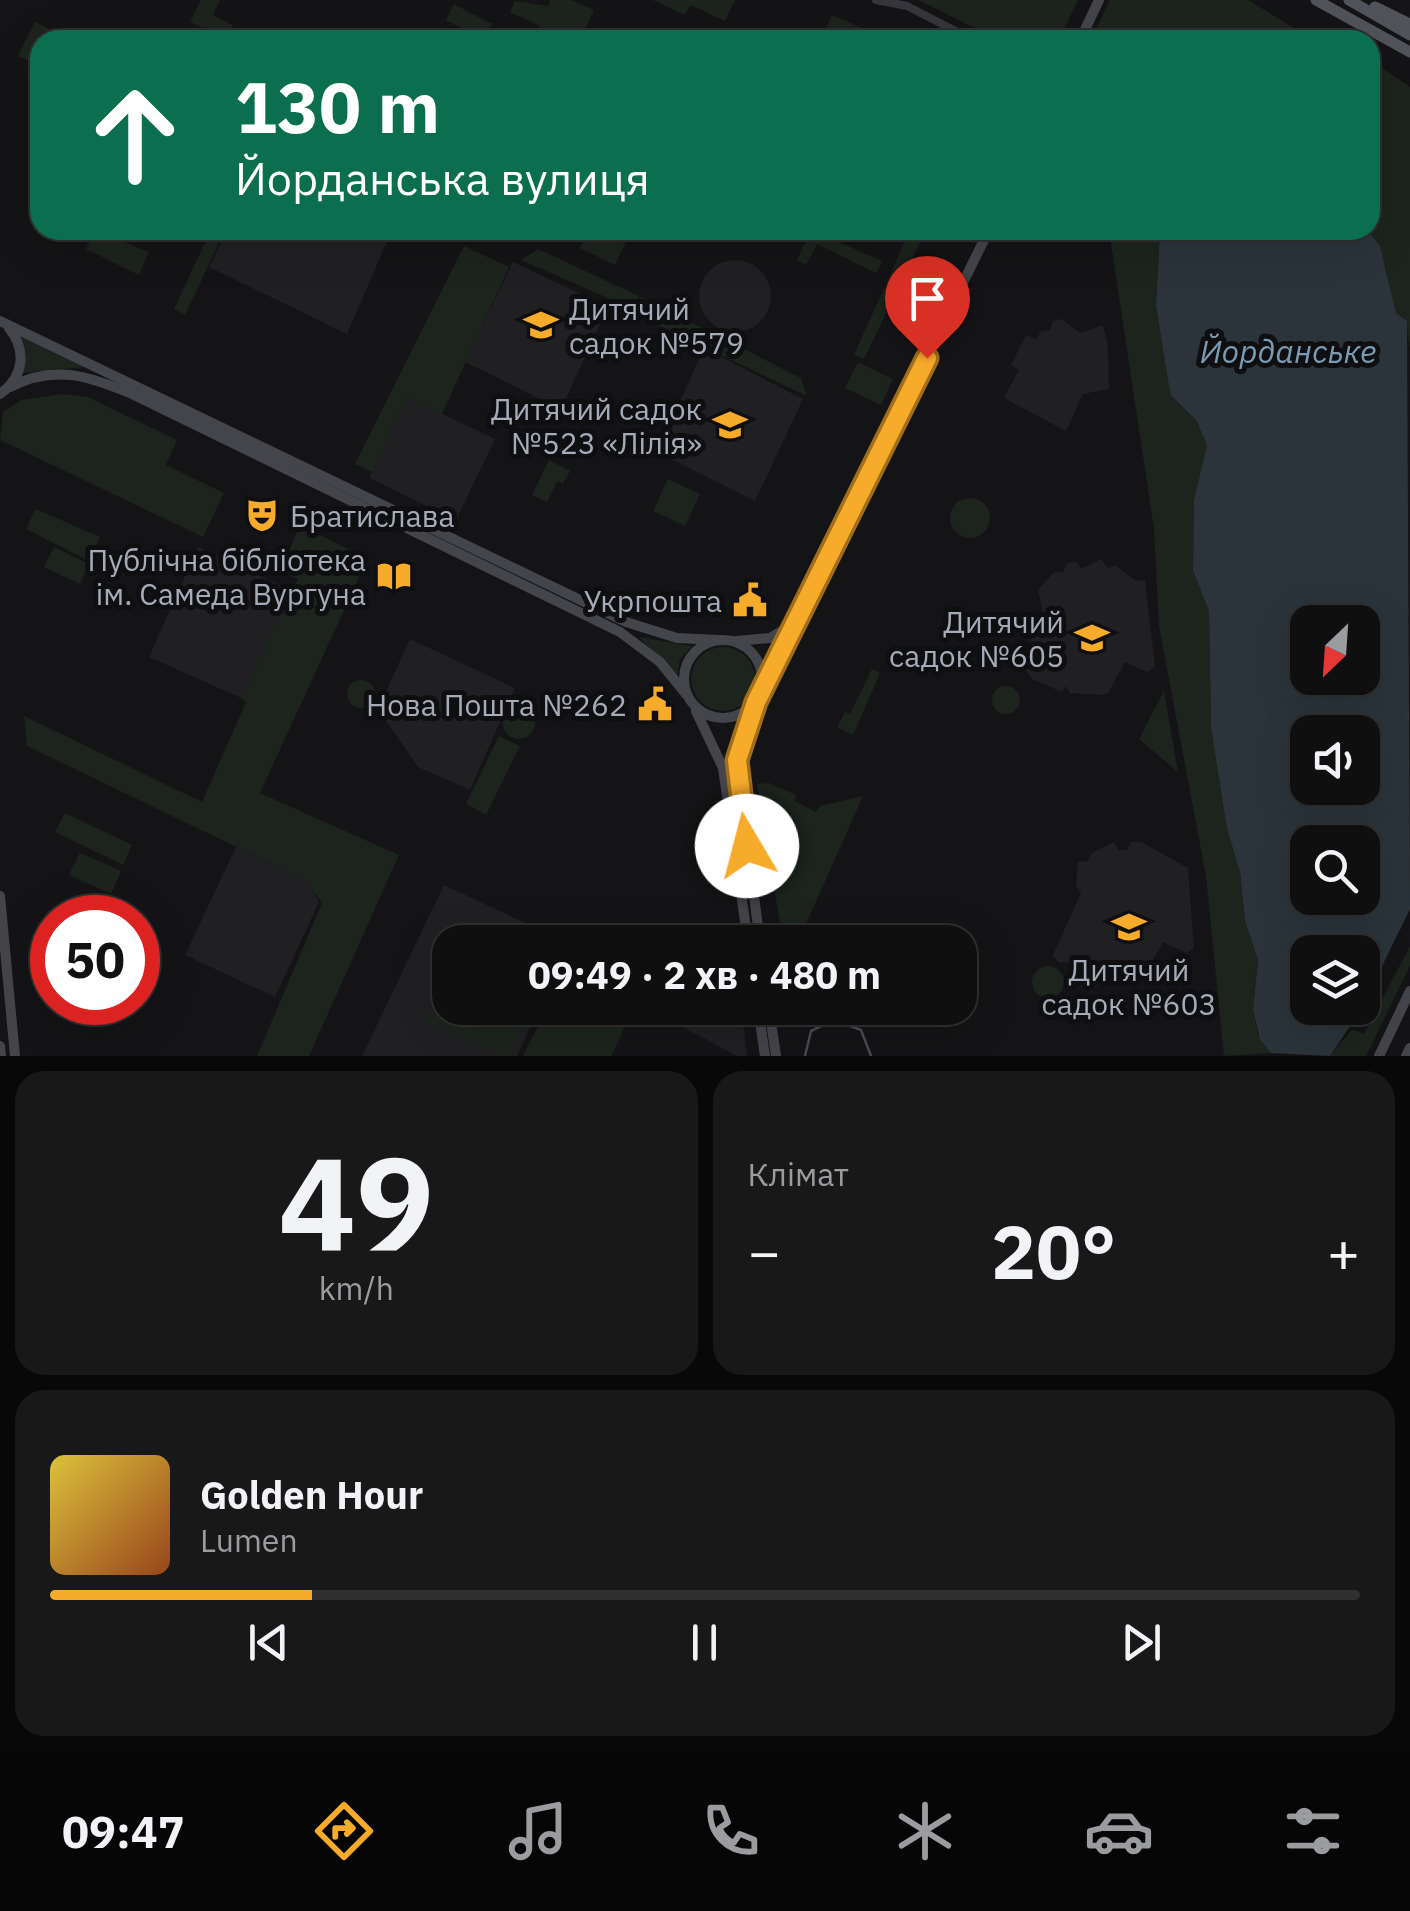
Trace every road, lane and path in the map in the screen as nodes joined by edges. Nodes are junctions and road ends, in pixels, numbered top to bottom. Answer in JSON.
{"nodes":[{"id":1,"x":876,"y":0,"type":"edge"},
{"id":2,"x":1100,"y":0,"type":"edge"},
{"id":3,"x":1316,"y":0,"type":"edge"},
{"id":4,"x":1348,"y":0,"type":"edge"},
{"id":5,"x":1362,"y":0,"type":"edge"},
{"id":6,"x":1382,"y":0,"type":"edge"},
{"id":7,"x":1405,"y":22,"type":"edge"},
{"id":8,"x":954,"y":30,"type":"edge"},
{"id":9,"x":1085,"y":30,"type":"edge"},
{"id":10,"x":1372,"y":30,"type":"edge"},
{"id":11,"x":1380,"y":34,"type":"edge"},
{"id":12,"x":1410,"y":34,"type":"edge"},
{"id":13,"x":1410,"y":54,"type":"edge"},
{"id":14,"x":984,"y":240,"type":"edge"},
{"id":15,"x":2,"y":322,"type":"edge"},
{"id":16,"x":5,"y":390,"type":"edge"},
{"id":17,"x":799,"y":619,"type":"junction"},
{"id":18,"x":719,"y":640,"type":"junction"},
{"id":19,"x":733,"y":641,"type":"junction"},
{"id":20,"x":686,"y":694,"type":"junction"},
{"id":21,"x":757,"y":699,"type":"junction"},
{"id":22,"x":693,"y":706,"type":"junction"},
{"id":23,"x":0,"y":896,"type":"edge"},
{"id":24,"x":746,"y":925,"type":"edge"},
{"id":25,"x":758,"y":925,"type":"edge"},
{"id":26,"x":1410,"y":991,"type":"edge"},
{"id":27,"x":760,"y":1025,"type":"edge"},
{"id":28,"x":771,"y":1025,"type":"edge"},
{"id":29,"x":0,"y":1046,"type":"edge"},
{"id":30,"x":1410,"y":1048,"type":"edge"},
{"id":31,"x":1,"y":1056,"type":"edge"},
{"id":32,"x":14,"y":1056,"type":"edge"},
{"id":33,"x":764,"y":1056,"type":"edge"},
{"id":34,"x":776,"y":1056,"type":"edge"},
{"id":35,"x":1378,"y":1056,"type":"edge"},
{"id":36,"x":1406,"y":1056,"type":"edge"}],
"edges":[{"from":1,"to":8,"type":"street"},
{"from":2,"to":9,"type":"main road"},
{"from":3,"to":10,"type":"main road"},
{"from":4,"to":12,"type":"main road"},
{"from":5,"to":7,"type":"main road"},
{"from":6,"to":7,"type":"main road"},
{"from":11,"to":13,"type":"main road"},
{"from":14,"to":17,"type":"main road"},
{"from":15,"to":16,"type":"main road"},
{"from":15,"to":18,"type":"main road"},
{"from":16,"to":20,"type":"main road"},
{"from":17,"to":19,"type":"main road"},
{"from":17,"to":21,"type":"main road"},
{"from":18,"to":19,"type":"main road"},
{"from":18,"to":20,"type":"main road"},
{"from":19,"to":21,"type":"main road"},
{"from":20,"to":22,"type":"main road"},
{"from":21,"to":22,"type":"main road"},
{"from":21,"to":25,"type":"main road"},
{"from":22,"to":24,"type":"main road"},
{"from":23,"to":32,"type":"main road"},
{"from":26,"to":35,"type":"main road"},
{"from":27,"to":33,"type":"main road"},
{"from":28,"to":34,"type":"main road"},
{"from":29,"to":31,"type":"main road"},
{"from":30,"to":36,"type":"main road"}]}
